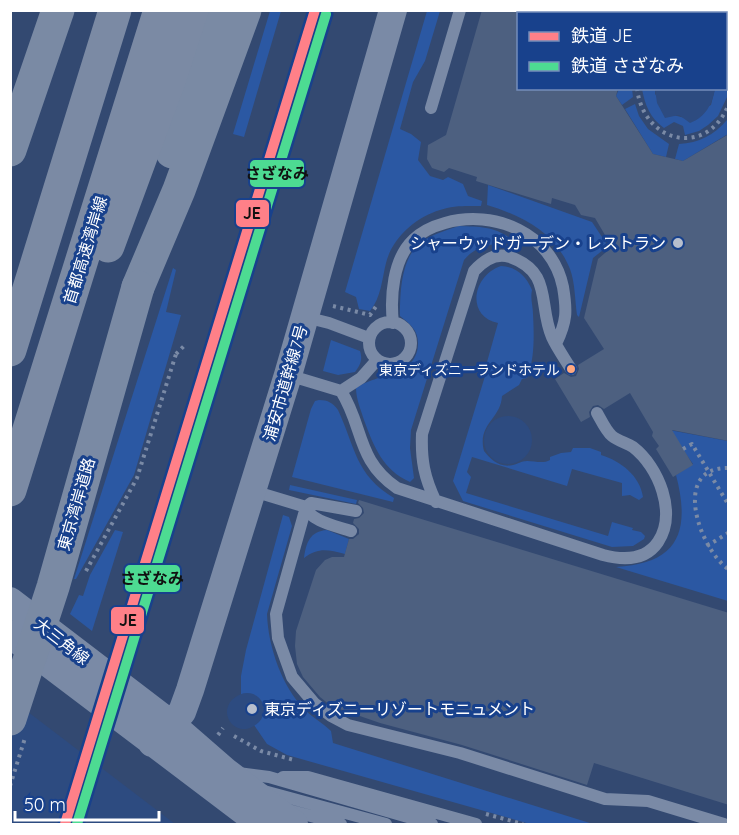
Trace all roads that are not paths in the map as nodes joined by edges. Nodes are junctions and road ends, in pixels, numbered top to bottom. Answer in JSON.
{"nodes":[{"id":1,"x":36,"y":10,"type":"edge"},
{"id":2,"x":58,"y":10,"type":"edge"},
{"id":3,"x":115,"y":10,"type":"edge"},
{"id":4,"x":160,"y":10,"type":"edge"},
{"id":5,"x":192,"y":10,"type":"edge"},
{"id":6,"x":214,"y":10,"type":"edge"},
{"id":7,"x":245,"y":10,"type":"edge"},
{"id":8,"x":393,"y":10,"type":"edge"},
{"id":9,"x":460,"y":10,"type":"edge"},
{"id":10,"x":10,"y":95,"type":"edge"},
{"id":11,"x":431,"y":108,"type":"dead end"},
{"id":12,"x":10,"y":150,"type":"edge"},
{"id":13,"x":138,"y":287,"type":"junction"},
{"id":14,"x":304,"y":317,"type":"junction"},
{"id":15,"x":393,"y":322,"type":"junction"},
{"id":16,"x":369,"y":338,"type":"junction"},
{"id":17,"x":556,"y":344,"type":"junction"},
{"id":18,"x":10,"y":350,"type":"edge"},
{"id":19,"x":377,"y":360,"type":"junction"},
{"id":20,"x":48,"y":369,"type":"junction"},
{"id":21,"x":571,"y":369,"type":"dead end"},
{"id":22,"x":288,"y":375,"type":"junction"},
{"id":23,"x":341,"y":391,"type":"junction"},
{"id":24,"x":597,"y":413,"type":"dead end"},
{"id":25,"x":10,"y":490,"type":"edge"},
{"id":26,"x":253,"y":491,"type":"junction"},
{"id":27,"x":436,"y":502,"type":"junction"},
{"id":28,"x":306,"y":507,"type":"junction"},
{"id":29,"x":356,"y":511,"type":"dead end"},
{"id":30,"x":351,"y":531,"type":"dead end"},
{"id":31,"x":10,"y":601,"type":"edge"},
{"id":32,"x":10,"y":634,"type":"edge"},
{"id":33,"x":19,"y":724,"type":"edge"},
{"id":34,"x":161,"y":734,"type":"junction"},
{"id":35,"x":246,"y":778,"type":"junction"},
{"id":36,"x":283,"y":820,"type":"edge"},
{"id":37,"x":341,"y":825,"type":"edge"},
{"id":38,"x":386,"y":825,"type":"edge"},
{"id":39,"x":432,"y":825,"type":"edge"},
{"id":40,"x":476,"y":825,"type":"edge"},
{"id":41,"x":724,"y":825,"type":"edge"}],
"edges":[{"from":1,"to":10,"type":"highway"},
{"from":2,"to":12,"type":"highway"},
{"from":3,"to":18,"type":"highway"},
{"from":4,"to":20,"type":"highway","name":"首都高速湾岸線"},
{"from":5,"to":20,"type":"highway"},
{"from":6,"to":13,"type":"highway","name":"東京湾岸道路"},
{"from":7,"to":13,"type":"highway","name":"東京湾岸道路"},
{"from":8,"to":14,"type":"street","name":"浦安市道幹線7号"},
{"from":9,"to":11,"type":"lane"},
{"from":13,"to":33,"type":"highway","name":"東京湾岸道路","bridge":true},
{"from":14,"to":16,"type":"lane"},
{"from":14,"to":22,"type":"street","name":"浦安市道幹線7号"},
{"from":15,"to":16,"type":"lane"},
{"from":15,"to":17,"type":"lane"},
{"from":15,"to":19,"type":"lane"},
{"from":16,"to":19,"type":"lane"},
{"from":17,"to":21,"type":"lane"},
{"from":17,"to":27,"type":"lane"},
{"from":19,"to":23,"type":"lane"},
{"from":20,"to":25,"type":"highway","name":"首都高速湾岸線"},
{"from":22,"to":23,"type":"lane"},
{"from":22,"to":26,"type":"street","name":"浦安市道幹線7号"},
{"from":23,"to":27,"type":"lane"},
{"from":24,"to":27,"type":"lane"},
{"from":26,"to":28,"type":"lane"},
{"from":26,"to":34,"type":"street","name":"浦安市道幹線7号"},
{"from":28,"to":29,"type":"lane"},
{"from":28,"to":30,"type":"lane"},
{"from":28,"to":41,"type":"lane"},
{"from":31,"to":34,"type":"street","name":"大三角線"},
{"from":32,"to":34,"type":"street","name":"大三角線"},
{"from":34,"to":35,"type":"street"},
{"from":34,"to":36,"type":"street"},
{"from":35,"to":36,"type":"street"},
{"from":35,"to":38,"type":"lane"},
{"from":35,"to":39,"type":"lane"},
{"from":35,"to":40,"type":"lane"},
{"from":36,"to":37,"type":"lane"}]}
